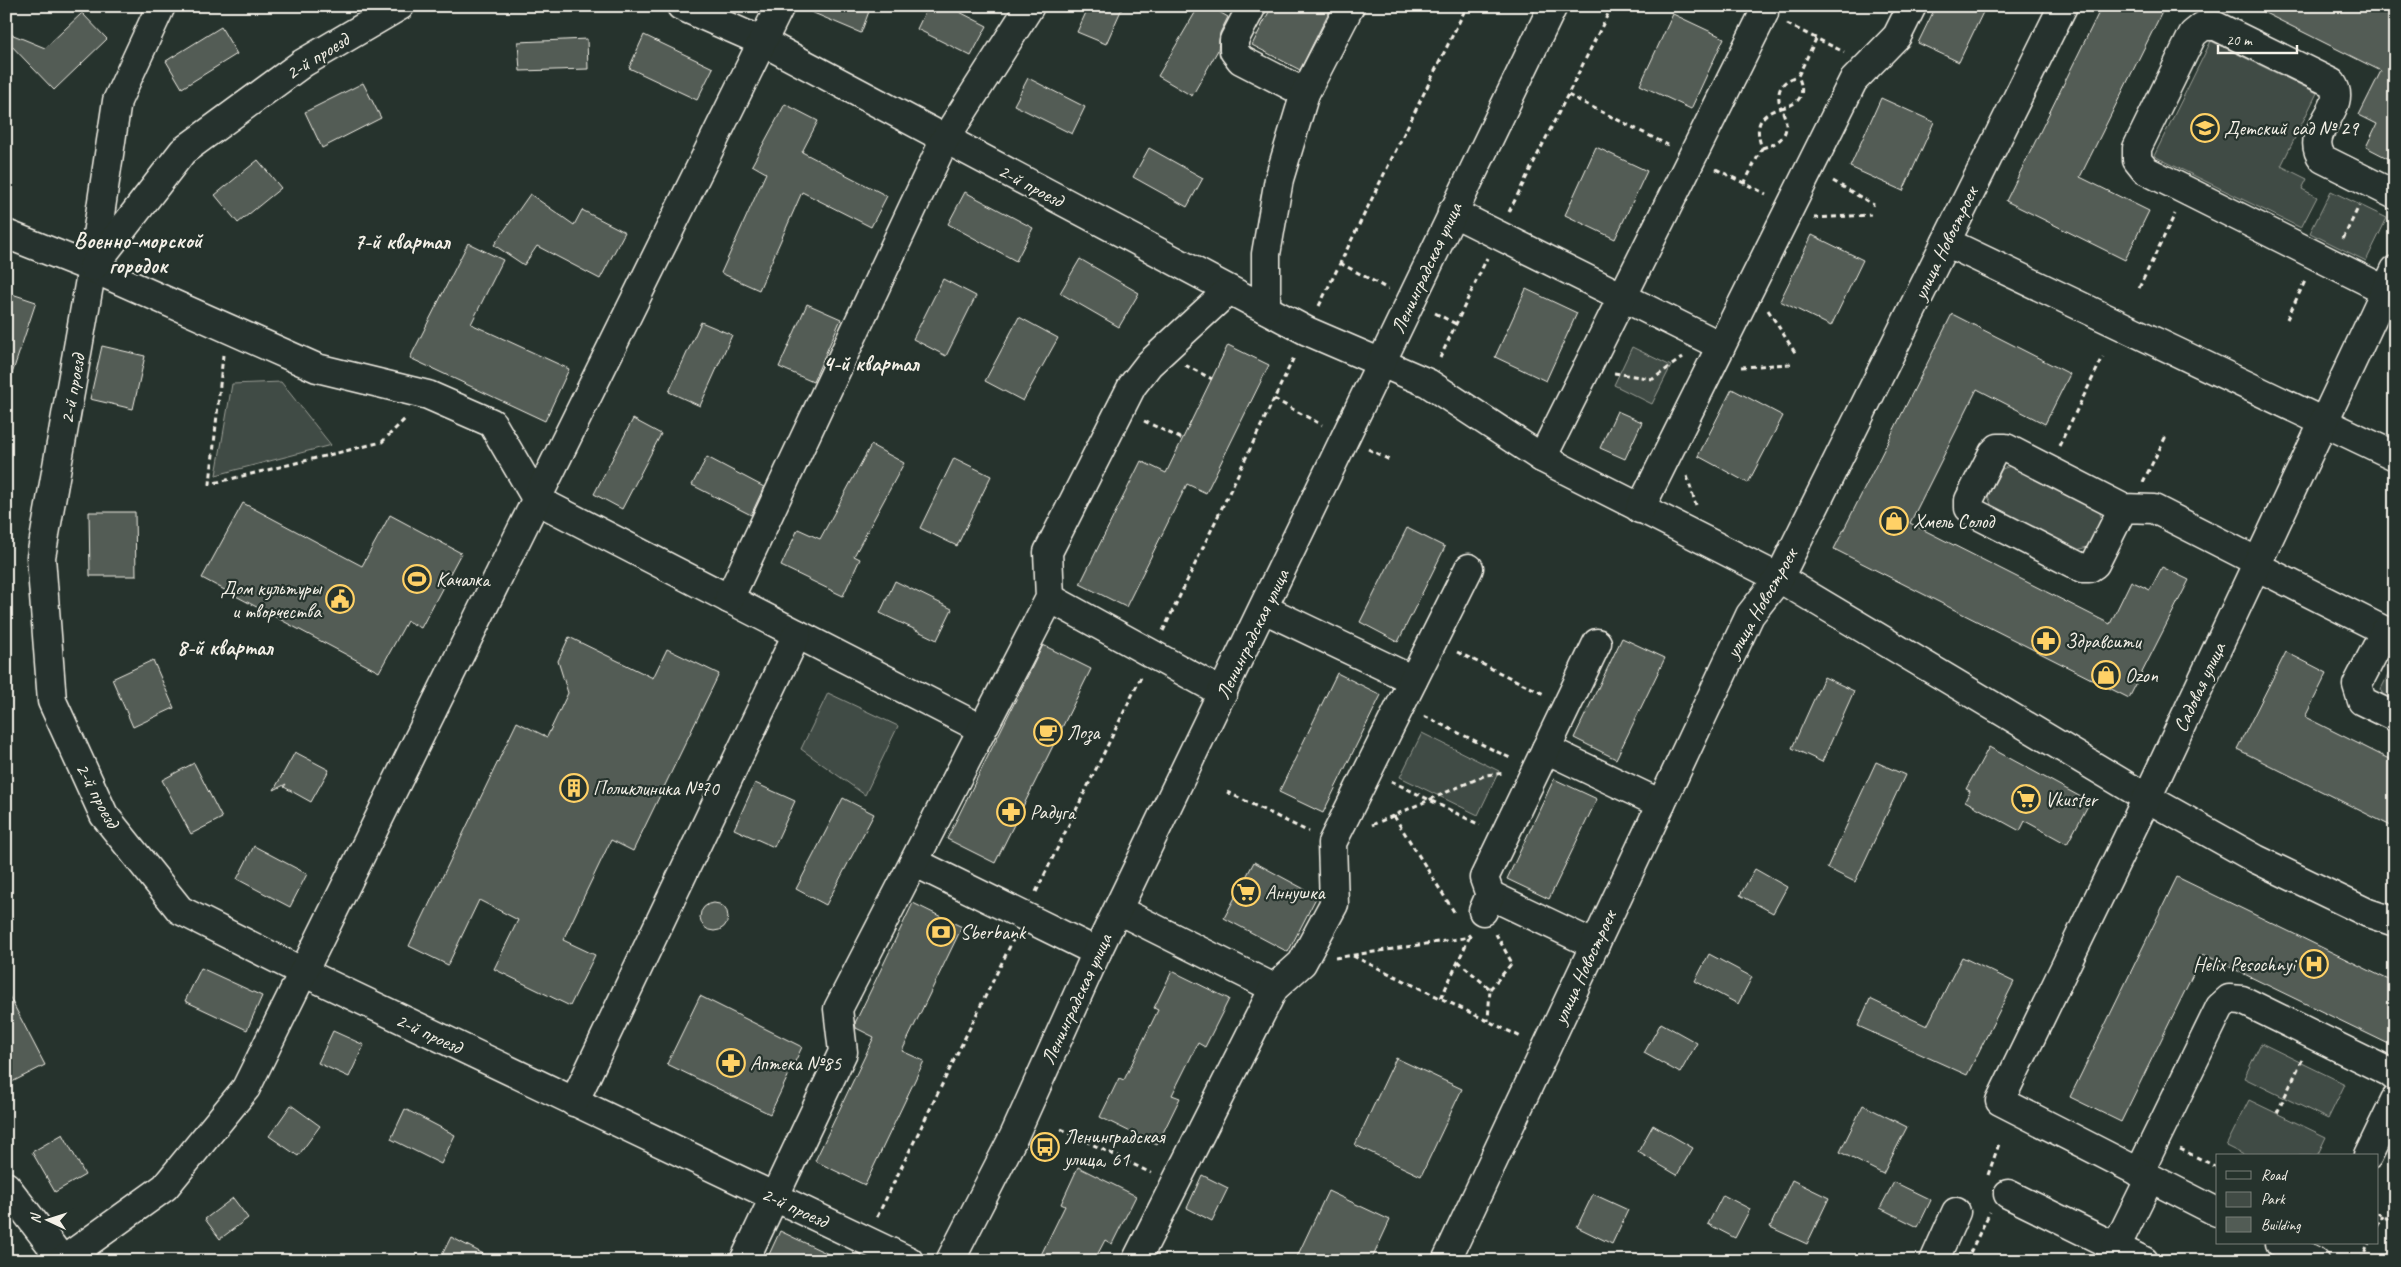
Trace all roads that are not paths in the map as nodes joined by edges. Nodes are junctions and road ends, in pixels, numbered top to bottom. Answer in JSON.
{"nodes":[{"id":1,"x":161,"y":6,"type":"edge"},
{"id":2,"x":400,"y":6,"type":"edge"},
{"id":3,"x":681,"y":6,"type":"edge"},
{"id":4,"x":780,"y":6,"type":"edge"},
{"id":5,"x":1030,"y":6,"type":"edge"},
{"id":6,"x":1252,"y":6,"type":"edge"},
{"id":7,"x":1350,"y":6,"type":"edge"},
{"id":8,"x":1553,"y":6,"type":"edge"},
{"id":9,"x":1912,"y":6,"type":"edge"},
{"id":10,"x":2063,"y":6,"type":"edge"},
{"id":11,"x":1764,"y":10,"type":"edge"},
{"id":12,"x":763,"y":42,"type":"junction"},
{"id":13,"x":1305,"y":93,"type":"junction"},
{"id":14,"x":945,"y":139,"type":"junction"},
{"id":15,"x":2395,"y":195,"type":"edge"},
{"id":16,"x":1452,"y":212,"type":"junction"},
{"id":17,"x":6,"y":234,"type":"edge"},
{"id":18,"x":1946,"y":242,"type":"junction"},
{"id":19,"x":92,"y":268,"type":"junction"},
{"id":20,"x":2391,"y":282,"type":"edge"},
{"id":21,"x":1229,"y":290,"type":"junction"},
{"id":22,"x":1623,"y":296,"type":"junction"},
{"id":23,"x":1266,"y":310,"type":"junction"},
{"id":24,"x":1714,"y":351,"type":"junction"},
{"id":25,"x":1381,"y":362,"type":"junction"},
{"id":26,"x":2324,"y":422,"type":"junction"},
{"id":27,"x":2395,"y":456,"type":"edge"},
{"id":28,"x":1542,"y":458,"type":"junction"},
{"id":29,"x":536,"y":500,"type":"junction"},
{"id":30,"x":2126,"y":508,"type":"junction"},
{"id":31,"x":1640,"y":509,"type":"junction"},
{"id":32,"x":2257,"y":564,"type":"junction"},
{"id":33,"x":1469,"y":568,"type":"dead end"},
{"id":34,"x":1779,"y":578,"type":"junction"},
{"id":35,"x":1050,"y":598,"type":"junction"},
{"id":36,"x":729,"y":599,"type":"junction"},
{"id":37,"x":1264,"y":609,"type":"junction"},
{"id":38,"x":2390,"y":633,"type":"edge"},
{"id":39,"x":797,"y":634,"type":"junction"},
{"id":40,"x":1597,"y":643,"type":"dead end"},
{"id":41,"x":1413,"y":680,"type":"junction"},
{"id":42,"x":1223,"y":693,"type":"junction"},
{"id":43,"x":2395,"y":717,"type":"edge"},
{"id":44,"x":982,"y":729,"type":"junction"},
{"id":45,"x":1541,"y":760,"type":"junction"},
{"id":46,"x":2146,"y":798,"type":"junction"},
{"id":47,"x":1661,"y":804,"type":"junction"},
{"id":48,"x":914,"y":862,"type":"junction"},
{"id":49,"x":1118,"y":910,"type":"junction"},
{"id":50,"x":2395,"y":922,"type":"edge"},
{"id":51,"x":1594,"y":946,"type":"junction"},
{"id":52,"x":1097,"y":952,"type":"junction"},
{"id":53,"x":303,"y":972,"type":"junction"},
{"id":54,"x":1274,"y":988,"type":"junction"},
{"id":55,"x":2395,"y":1077,"type":"edge"},
{"id":56,"x":2395,"y":1100,"type":"edge"},
{"id":57,"x":574,"y":1102,"type":"junction"},
{"id":58,"x":2369,"y":1154,"type":"edge"},
{"id":59,"x":2145,"y":1175,"type":"junction"},
{"id":60,"x":6,"y":1186,"type":"edge"},
{"id":61,"x":2008,"y":1194,"type":"dead end"},
{"id":62,"x":774,"y":1197,"type":"junction"},
{"id":63,"x":2216,"y":1211,"type":"edge"},
{"id":64,"x":1956,"y":1212,"type":"dead end"},
{"id":65,"x":2282,"y":1244,"type":"edge"},
{"id":66,"x":2324,"y":1244,"type":"edge"},
{"id":67,"x":2116,"y":1248,"type":"junction"},
{"id":68,"x":62,"y":1260,"type":"edge"},
{"id":69,"x":744,"y":1261,"type":"edge"},
{"id":70,"x":909,"y":1261,"type":"edge"},
{"id":71,"x":950,"y":1261,"type":"edge"},
{"id":72,"x":1136,"y":1261,"type":"edge"},
{"id":73,"x":1446,"y":1261,"type":"edge"},
{"id":74,"x":1934,"y":1261,"type":"edge"},
{"id":75,"x":2144,"y":1261,"type":"edge"},
{"id":76,"x":2316,"y":1261,"type":"edge"}],
"edges":[{"from":1,"to":19,"type":"street"},
{"from":2,"to":19,"type":"street","name":"2-й проезд"},
{"from":3,"to":12,"type":"street","name":"2-й проезд"},
{"from":4,"to":12,"type":"street"},
{"from":5,"to":14,"type":"street"},
{"from":6,"to":13,"type":"street"},
{"from":7,"to":13,"type":"street"},
{"from":8,"to":16,"type":"street","name":"Ленинградская улица"},
{"from":9,"to":24,"type":"street"},
{"from":10,"to":18,"type":"street","name":"улица Новостроек"},
{"from":11,"to":22,"type":"street"},
{"from":12,"to":14,"type":"street","name":"2-й проезд"},
{"from":12,"to":29,"type":"street"},
{"from":13,"to":23,"type":"street"},
{"from":14,"to":21,"type":"street","name":"2-й проезд"},
{"from":14,"to":36,"type":"street"},
{"from":15,"to":20,"type":"street"},
{"from":16,"to":22,"type":"street"},
{"from":16,"to":25,"type":"street","name":"Ленинградская улица"},
{"from":17,"to":19,"type":"street"},
{"from":18,"to":26,"type":"street"},
{"from":18,"to":34,"type":"street","name":"улица Новостроек"},
{"from":19,"to":29,"type":"street"},
{"from":19,"to":53,"type":"street","name":"2-й проезд"},
{"from":20,"to":26,"type":"street","name":"Садовая улица"},
{"from":21,"to":23,"type":"street","name":"2-й проезд"},
{"from":21,"to":35,"type":"street"},
{"from":22,"to":24,"type":"street"},
{"from":22,"to":28,"type":"street"},
{"from":23,"to":25,"type":"street","name":"2-й проезд"},
{"from":24,"to":31,"type":"street"},
{"from":25,"to":28,"type":"street","name":"2-й проезд"},
{"from":25,"to":37,"type":"street","name":"Ленинградская улица"},
{"from":26,"to":27,"type":"street"},
{"from":26,"to":32,"type":"street","name":"Садовая улица"},
{"from":28,"to":31,"type":"street","name":"2-й проезд"},
{"from":29,"to":36,"type":"street"},
{"from":29,"to":53,"type":"street"},
{"from":30,"to":30,"type":"street"},
{"from":30,"to":32,"type":"street"},
{"from":31,"to":34,"type":"street","name":"2-й проезд"},
{"from":32,"to":38,"type":"street"},
{"from":32,"to":46,"type":"street","name":"Садовая улица"},
{"from":33,"to":41,"type":"street"},
{"from":34,"to":46,"type":"street","name":"2-й проезд"},
{"from":34,"to":47,"type":"street","name":"улица Новостроек"},
{"from":35,"to":42,"type":"street"},
{"from":35,"to":44,"type":"street"},
{"from":36,"to":39,"type":"street"},
{"from":37,"to":41,"type":"street"},
{"from":37,"to":42,"type":"street","name":"Ленинградская улица"},
{"from":38,"to":43,"type":"street"},
{"from":39,"to":44,"type":"street"},
{"from":39,"to":57,"type":"street"},
{"from":40,"to":45,"type":"street"},
{"from":41,"to":54,"type":"street"},
{"from":42,"to":49,"type":"street","name":"Ленинградская улица"},
{"from":44,"to":48,"type":"street"},
{"from":45,"to":47,"type":"street"},
{"from":45,"to":51,"type":"street"},
{"from":46,"to":50,"type":"street","name":"2-й проезд"},
{"from":46,"to":59,"type":"street","name":"Садовая улица"},
{"from":47,"to":51,"type":"street","name":"улица Новостроек"},
{"from":48,"to":52,"type":"street"},
{"from":48,"to":62,"type":"street"},
{"from":49,"to":52,"type":"street","name":"Ленинградская улица"},
{"from":49,"to":54,"type":"street"},
{"from":51,"to":73,"type":"street","name":"улица Новостроек"},
{"from":52,"to":71,"type":"street","name":"Ленинградская улица"},
{"from":53,"to":57,"type":"street","name":"2-й проезд"},
{"from":53,"to":68,"type":"street"},
{"from":54,"to":72,"type":"street"},
{"from":55,"to":59,"type":"street"},
{"from":56,"to":58,"type":"street"},
{"from":57,"to":62,"type":"street","name":"2-й проезд"},
{"from":59,"to":63,"type":"street"},
{"from":59,"to":67,"type":"street"},
{"from":60,"to":68,"type":"street"},
{"from":61,"to":67,"type":"street"},
{"from":62,"to":69,"type":"street"},
{"from":62,"to":70,"type":"street","name":"2-й проезд"},
{"from":64,"to":74,"type":"street"},
{"from":65,"to":76,"type":"street"},
{"from":66,"to":76,"type":"street"},
{"from":67,"to":75,"type":"street"}]}
